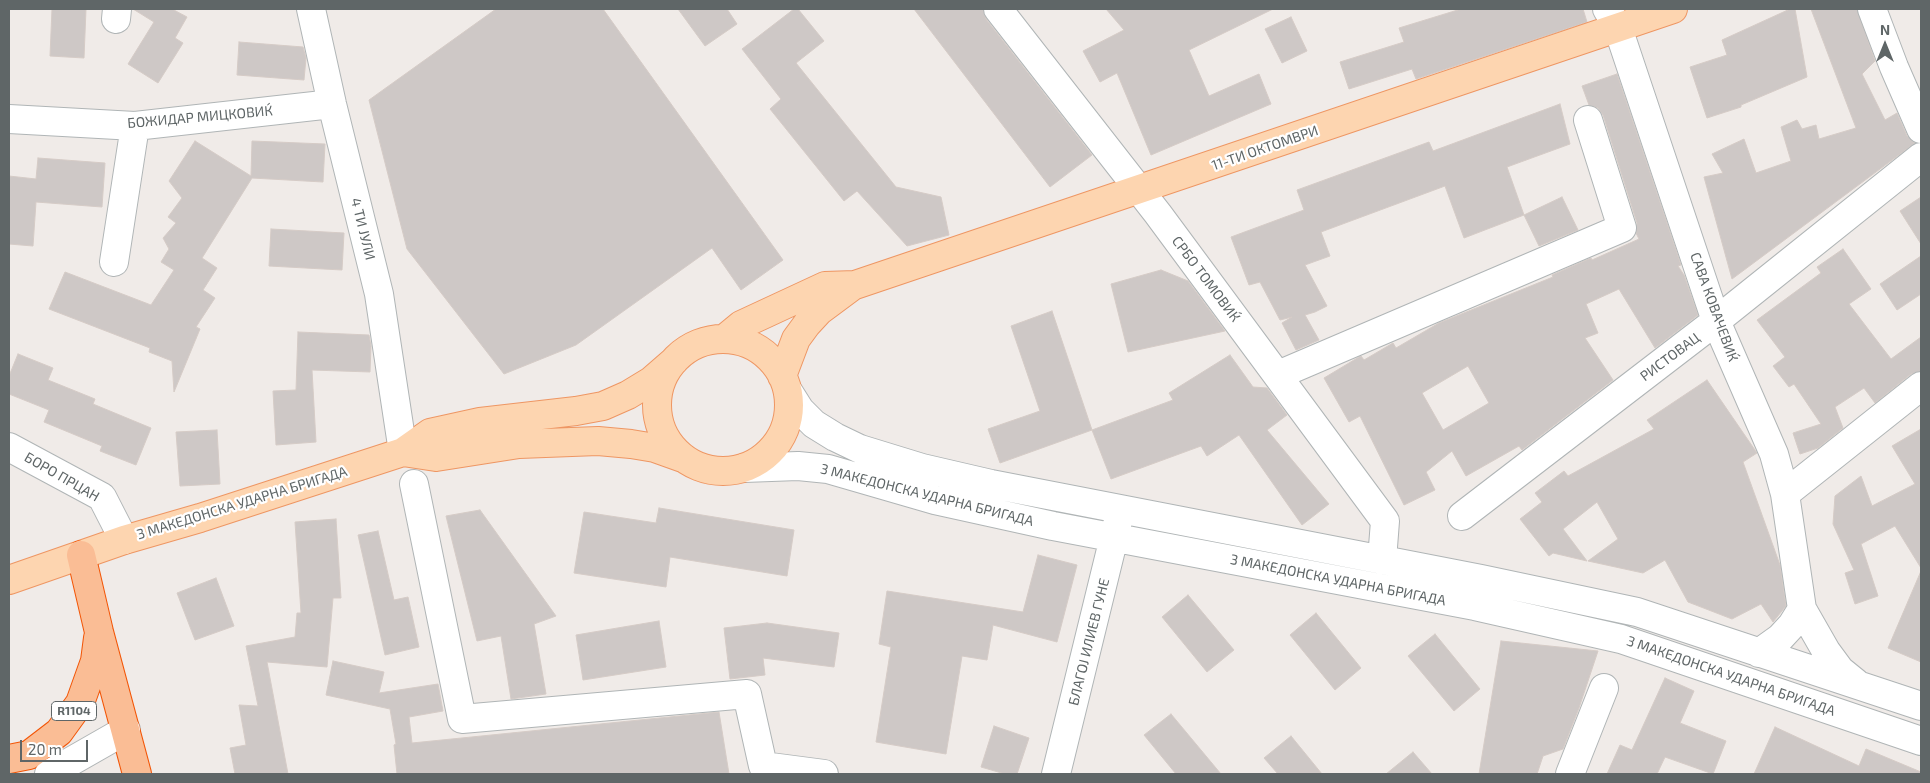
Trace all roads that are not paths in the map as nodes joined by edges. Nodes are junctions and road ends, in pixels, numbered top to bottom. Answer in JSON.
{"nodes":[{"id":1,"x":311,"y":9,"type":"edge"},
{"id":2,"x":998,"y":9,"type":"edge"},
{"id":3,"x":1674,"y":9,"type":"edge"},
{"id":4,"x":1872,"y":9,"type":"edge"},
{"id":5,"x":1613,"y":18,"type":"edge"},
{"id":6,"x":332,"y":104,"type":"junction"},
{"id":7,"x":9,"y":119,"type":"edge"},
{"id":8,"x":1588,"y":120,"type":"dead end"},
{"id":9,"x":135,"y":126,"type":"junction"},
{"id":10,"x":1921,"y":129,"type":"edge"},
{"id":11,"x":1921,"y":156,"type":"edge"},
{"id":12,"x":1139,"y":190,"type":"junction"},
{"id":13,"x":114,"y":262,"type":"dead end"},
{"id":14,"x":855,"y":285,"type":"junction"},
{"id":15,"x":1716,"y":322,"type":"junction"},
{"id":16,"x":724,"y":339,"type":"junction"},
{"id":17,"x":674,"y":360,"type":"junction"},
{"id":18,"x":1278,"y":375,"type":"junction"},
{"id":19,"x":785,"y":383,"type":"junction"},
{"id":20,"x":1921,"y":386,"type":"edge"},
{"id":21,"x":9,"y":447,"type":"edge"},
{"id":22,"x":403,"y":452,"type":"junction"},
{"id":23,"x":684,"y":458,"type":"junction"},
{"id":24,"x":744,"y":468,"type":"junction"},
{"id":25,"x":414,"y":484,"type":"dead end"},
{"id":26,"x":1785,"y":494,"type":"junction"},
{"id":27,"x":1120,"y":509,"type":"junction"},
{"id":28,"x":1462,"y":516,"type":"dead end"},
{"id":29,"x":1114,"y":538,"type":"junction"},
{"id":30,"x":124,"y":540,"type":"junction"},
{"id":31,"x":81,"y":555,"type":"junction"},
{"id":32,"x":1382,"y":560,"type":"junction"},
{"id":33,"x":9,"y":580,"type":"edge"},
{"id":34,"x":1802,"y":609,"type":"junction"},
{"id":35,"x":99,"y":632,"type":"junction"},
{"id":36,"x":1759,"y":653,"type":"junction"},
{"id":37,"x":1859,"y":685,"type":"junction"},
{"id":38,"x":1604,"y":688,"type":"dead end"},
{"id":39,"x":1921,"y":706,"type":"edge"},
{"id":40,"x":126,"y":730,"type":"junction"},
{"id":41,"x":1921,"y":741,"type":"edge"},
{"id":42,"x":9,"y":759,"type":"edge"},
{"id":43,"x":49,"y":774,"type":"edge"},
{"id":44,"x":137,"y":774,"type":"edge"},
{"id":45,"x":824,"y":774,"type":"edge"},
{"id":46,"x":1056,"y":774,"type":"edge"},
{"id":47,"x":1570,"y":774,"type":"edge"}],
"edges":[{"from":1,"to":6,"type":"street","name":"4 ТИ ЈУЛИ"},
{"from":2,"to":12,"type":"street","name":"СРБО ТОМОВИЌ"},
{"from":3,"to":5,"type":"main road","name":"11-ТИ ОКТОМВРИ"},
{"from":4,"to":10,"type":"street"},
{"from":5,"to":12,"type":"main road","name":"11-ТИ ОКТОМВРИ"},
{"from":5,"to":15,"type":"street","name":"САВА КОВАЧЕВИЌ"},
{"from":6,"to":9,"type":"street","name":"БОЖИДАР МИЦКОВИЌ"},
{"from":6,"to":22,"type":"street","name":"4 ТИ ЈУЛИ"},
{"from":7,"to":9,"type":"street","name":"БОЖИДАР МИЦКОВИЌ"},
{"from":8,"to":18,"type":"street"},
{"from":9,"to":13,"type":"street"},
{"from":11,"to":15,"type":"street","name":"РИСТОВАЦ"},
{"from":12,"to":14,"type":"main road","name":"11-ТИ ОКТОМВРИ"},
{"from":12,"to":18,"type":"street","name":"СРБО ТОМОВИЌ"},
{"from":14,"to":16,"type":"main road"},
{"from":14,"to":19,"type":"main road"},
{"from":15,"to":26,"type":"street","name":"САВА КОВАЧЕВИЌ"},
{"from":15,"to":28,"type":"street","name":"РИСТОВАЦ"},
{"from":16,"to":17,"type":"main road"},
{"from":16,"to":19,"type":"main road"},
{"from":17,"to":22,"type":"main road"},
{"from":17,"to":23,"type":"main road"},
{"from":18,"to":32,"type":"street","name":"СРБО ТОМОВИЌ"},
{"from":19,"to":24,"type":"main road"},
{"from":19,"to":27,"type":"street","name":"3 МАКЕДОНСКА УДАРНА БРИГАДА"},
{"from":20,"to":26,"type":"street"},
{"from":21,"to":30,"type":"street","name":"БОРО ПРЦАН"},
{"from":22,"to":23,"type":"main road"},
{"from":22,"to":30,"type":"main road","name":"3 МАКЕДОНСКА УДАРНА БРИГАДА"},
{"from":23,"to":24,"type":"main road"},
{"from":24,"to":29,"type":"street","name":"3 МАКЕДОНСКА УДАРНА БРИГАДА"},
{"from":25,"to":45,"type":"street"},
{"from":26,"to":34,"type":"street","name":"САВА КОВАЧЕВИЌ"},
{"from":27,"to":29,"type":"street","name":"БЛАГОЈ ИЛИЕВ ГУНЕ"},
{"from":27,"to":32,"type":"street","name":"3 МАКЕДОНСКА УДАРНА БРИГАДА"},
{"from":29,"to":41,"type":"street","name":"3 МАКЕДОНСКА УДАРНА БРИГАДА"},
{"from":29,"to":46,"type":"street","name":"БЛАГОЈ ИЛИЕВ ГУНЕ"},
{"from":30,"to":31,"type":"main road","name":"3 МАКЕДОНСКА УДАРНА БРИГАДА"},
{"from":31,"to":33,"type":"main road","name":"3 МАКЕДОНСКА УДАРНА БРИГАДА"},
{"from":31,"to":35,"type":"highway","number":"R1104"},
{"from":32,"to":36,"type":"street","name":"3 МАКЕДОНСКА УДАРНА БРИГАДА"},
{"from":34,"to":36,"type":"street"},
{"from":34,"to":37,"type":"street"},
{"from":35,"to":40,"type":"highway","number":"R1104"},
{"from":35,"to":42,"type":"highway","number":"R1104"},
{"from":36,"to":37,"type":"street","name":"3 МАКЕДОНСКА УДАРНА БРИГАДА"},
{"from":37,"to":39,"type":"street","name":"3 МАКЕДОНСКА УДАРНА БРИГАДА"},
{"from":38,"to":47,"type":"street"},
{"from":40,"to":43,"type":"street"},
{"from":40,"to":44,"type":"highway","number":"R1104"}]}
